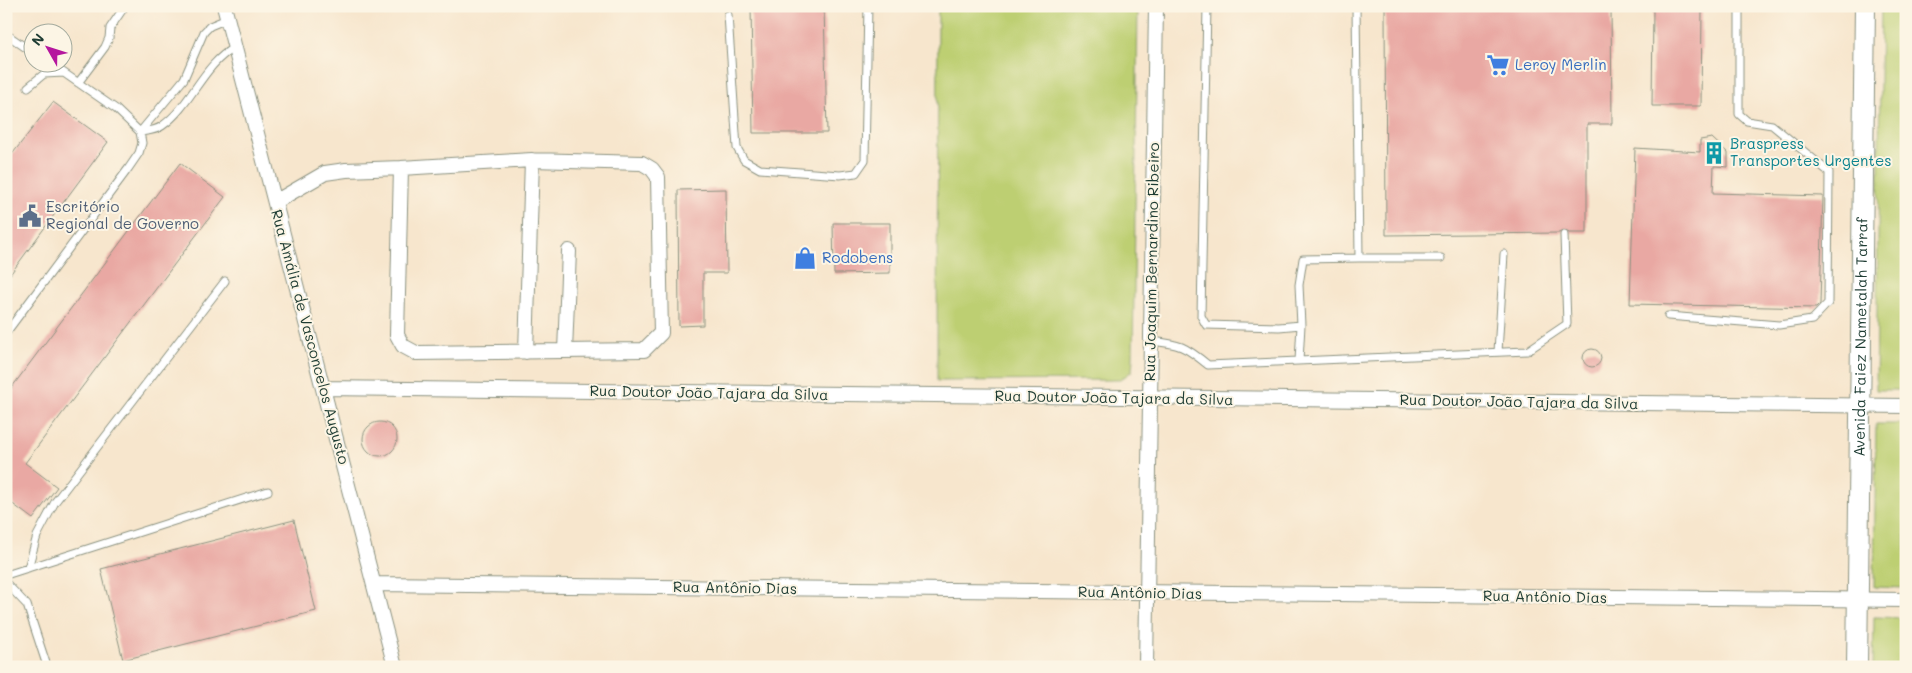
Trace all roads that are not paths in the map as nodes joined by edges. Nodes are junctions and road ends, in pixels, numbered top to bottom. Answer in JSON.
{"nodes":[{"id":1,"x":9,"y":6,"type":"edge"},
{"id":2,"x":125,"y":6,"type":"edge"},
{"id":3,"x":868,"y":6,"type":"edge"},
{"id":4,"x":1156,"y":6,"type":"edge"},
{"id":5,"x":1207,"y":6,"type":"edge"},
{"id":6,"x":1356,"y":6,"type":"edge"},
{"id":7,"x":1739,"y":6,"type":"edge"},
{"id":8,"x":1865,"y":6,"type":"edge"},
{"id":9,"x":6,"y":10,"type":"edge"},
{"id":10,"x":226,"y":13,"type":"edge"},
{"id":11,"x":728,"y":15,"type":"dead end"},
{"id":12,"x":6,"y":34,"type":"edge"},
{"id":13,"x":22,"y":45,"type":"edge"},
{"id":14,"x":235,"y":47,"type":"junction"},
{"id":15,"x":64,"y":73,"type":"joint"},
{"id":16,"x":78,"y":83,"type":"junction"},
{"id":17,"x":28,"y":87,"type":"dead end"},
{"id":18,"x":140,"y":132,"type":"junction"},
{"id":19,"x":532,"y":160,"type":"junction"},
{"id":20,"x":401,"y":168,"type":"junction"},
{"id":21,"x":275,"y":202,"type":"junction"},
{"id":22,"x":1564,"y":235,"type":"dead end"},
{"id":23,"x":569,"y":251,"type":"dead end"},
{"id":24,"x":1504,"y":254,"type":"dead end"},
{"id":25,"x":1359,"y":258,"type":"junction"},
{"id":26,"x":1441,"y":258,"type":"dead end"},
{"id":27,"x":225,"y":281,"type":"dead end"},
{"id":28,"x":1668,"y":316,"type":"dead end"},
{"id":29,"x":1301,"y":325,"type":"junction"},
{"id":30,"x":6,"y":333,"type":"edge"},
{"id":31,"x":1151,"y":341,"type":"junction"},
{"id":32,"x":565,"y":351,"type":"junction"},
{"id":33,"x":526,"y":352,"type":"junction"},
{"id":34,"x":1498,"y":352,"type":"junction"},
{"id":35,"x":1299,"y":361,"type":"junction"},
{"id":36,"x":323,"y":388,"type":"junction"},
{"id":37,"x":1150,"y":398,"type":"junction"},
{"id":38,"x":1860,"y":406,"type":"junction"},
{"id":39,"x":1906,"y":406,"type":"edge"},
{"id":40,"x":268,"y":491,"type":"dead end"},
{"id":41,"x":28,"y":568,"type":"junction"},
{"id":42,"x":6,"y":575,"type":"edge"},
{"id":43,"x":6,"y":583,"type":"edge"},
{"id":44,"x":374,"y":584,"type":"junction"},
{"id":45,"x":1147,"y":593,"type":"junction"},
{"id":46,"x":1857,"y":600,"type":"junction"},
{"id":47,"x":1906,"y":600,"type":"edge"},
{"id":48,"x":46,"y":664,"type":"dead end"},
{"id":49,"x":395,"y":667,"type":"edge"},
{"id":50,"x":1146,"y":667,"type":"edge"},
{"id":51,"x":1857,"y":667,"type":"edge"}],
"edges":[{"from":1,"to":9,"type":"lane"},
{"from":2,"to":16,"type":"lane"},
{"from":3,"to":11,"type":"lane"},
{"from":4,"to":31,"type":"street","name":"Rua Joaquim Bernardino Ribeiro"},
{"from":5,"to":29,"type":"lane"},
{"from":6,"to":25,"type":"lane"},
{"from":7,"to":28,"type":"lane"},
{"from":8,"to":38,"type":"street","name":"Avenida Faiez Nametalah Tarraf"},
{"from":10,"to":14,"type":"street","name":"Rua Amália de Vasconcelos Augusto"},
{"from":10,"to":18,"type":"lane"},
{"from":12,"to":13,"type":"lane"},
{"from":14,"to":18,"type":"lane"},
{"from":14,"to":21,"type":"street","name":"Rua Amália de Vasconcelos Augusto"},
{"from":15,"to":16,"type":"lane"},
{"from":15,"to":17,"type":"lane"},
{"from":16,"to":18,"type":"lane"},
{"from":18,"to":30,"type":"lane"},
{"from":19,"to":20,"type":"street"},
{"from":19,"to":32,"type":"street"},
{"from":19,"to":33,"type":"street"},
{"from":20,"to":21,"type":"street"},
{"from":20,"to":33,"type":"street"},
{"from":21,"to":36,"type":"street","name":"Rua Amália de Vasconcelos Augusto"},
{"from":22,"to":34,"type":"lane"},
{"from":23,"to":32,"type":"street"},
{"from":24,"to":34,"type":"lane"},
{"from":25,"to":26,"type":"lane"},
{"from":25,"to":29,"type":"lane"},
{"from":27,"to":41,"type":"lane"},
{"from":29,"to":35,"type":"lane"},
{"from":31,"to":35,"type":"lane"},
{"from":31,"to":37,"type":"street","name":"Rua Joaquim Bernardino Ribeiro"},
{"from":32,"to":33,"type":"street"},
{"from":34,"to":35,"type":"lane"},
{"from":36,"to":37,"type":"street","name":"Rua Doutor João Tajara da Silva"},
{"from":36,"to":44,"type":"street","name":"Rua Amália de Vasconcelos Augusto"},
{"from":37,"to":38,"type":"street","name":"Rua Doutor João Tajara da Silva"},
{"from":37,"to":45,"type":"street","name":"Rua Joaquim Bernardino Ribeiro"},
{"from":38,"to":39,"type":"street","name":"Rua Doutor João Tajara da Silva"},
{"from":38,"to":46,"type":"street","name":"Avenida Faiez Nametalah Tarraf"},
{"from":40,"to":41,"type":"lane"},
{"from":41,"to":42,"type":"lane"},
{"from":43,"to":48,"type":"lane"},
{"from":44,"to":45,"type":"street","name":"Rua Antônio Dias"},
{"from":44,"to":49,"type":"street","name":"Rua Amália de Vasconcelos Augusto"},
{"from":45,"to":46,"type":"street","name":"Rua Antônio Dias"},
{"from":45,"to":50,"type":"street","name":"Rua Joaquim Bernardino Ribeiro"},
{"from":46,"to":47,"type":"street","name":"Rua Antônio Dias"},
{"from":46,"to":51,"type":"street","name":"Avenida Faiez Nametalah Tarraf"}]}
